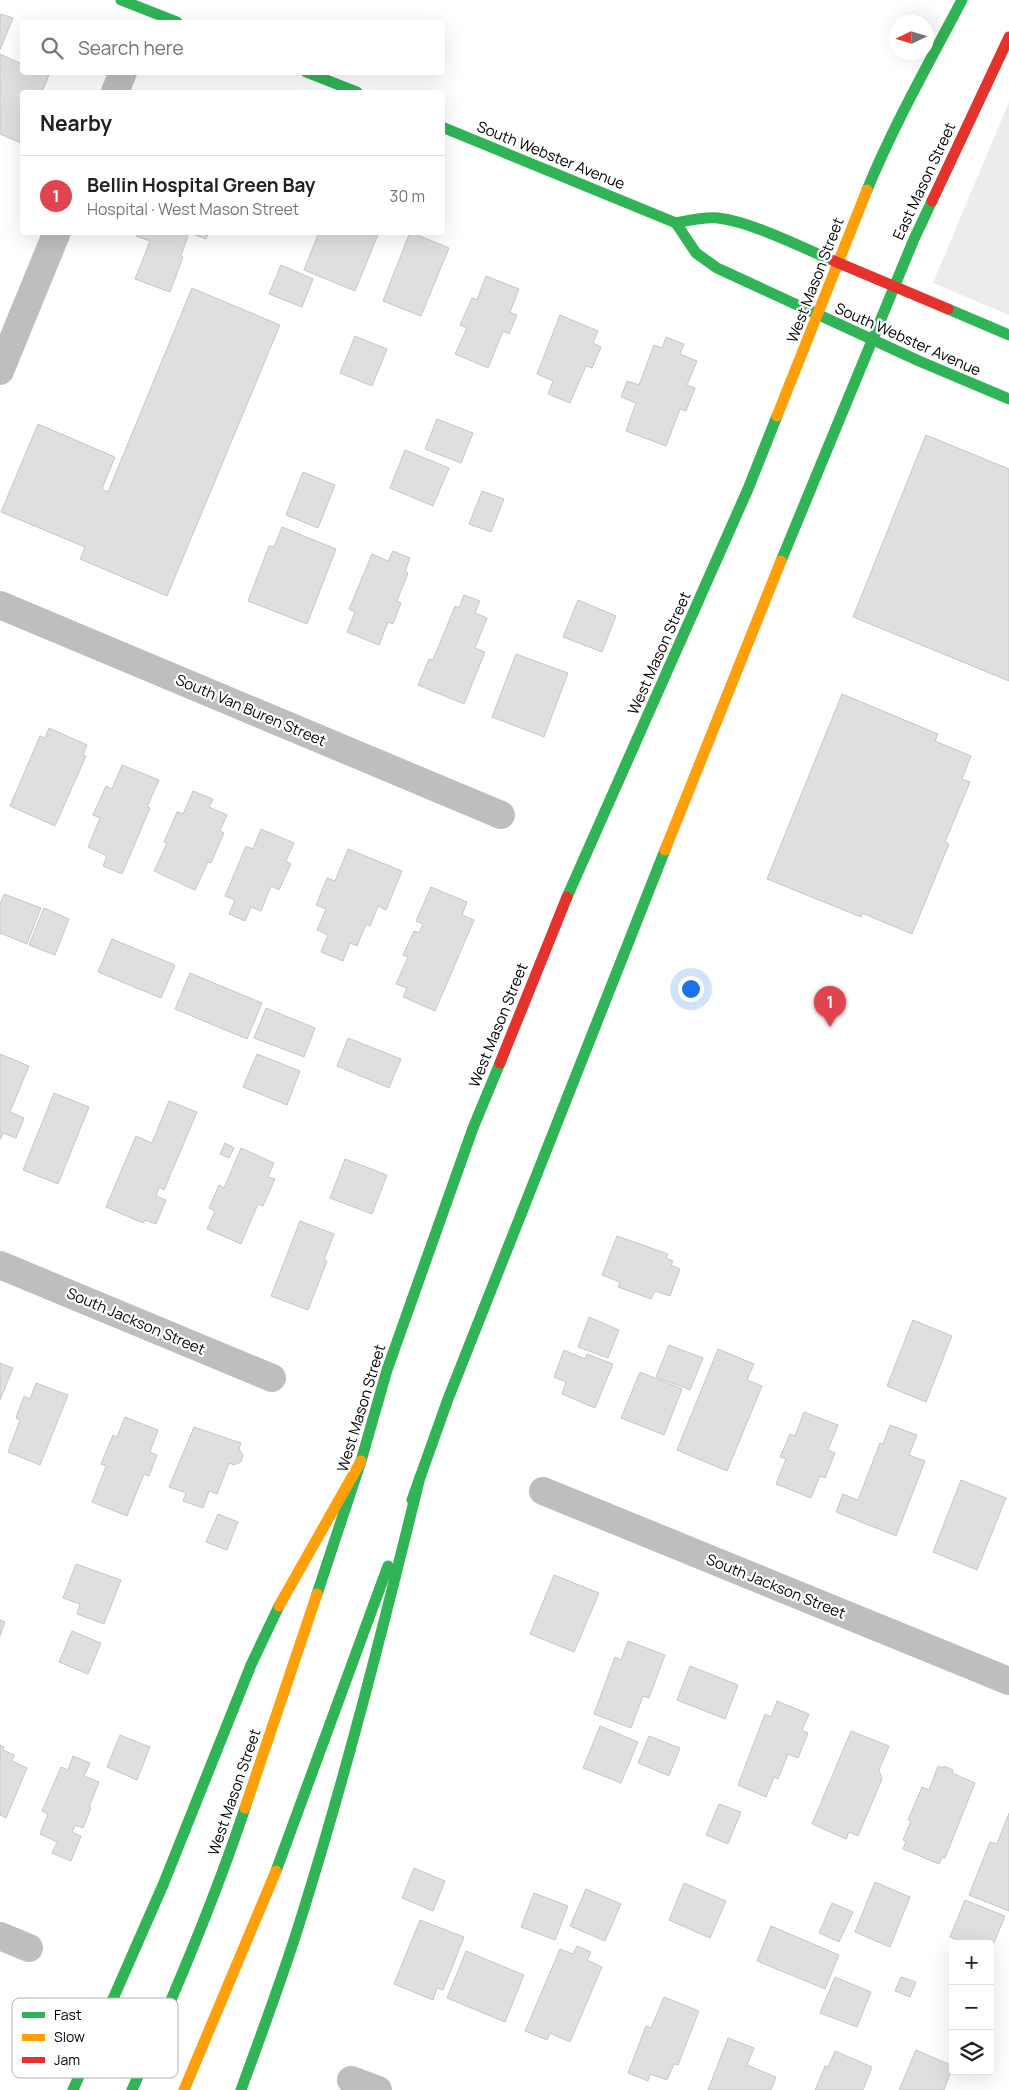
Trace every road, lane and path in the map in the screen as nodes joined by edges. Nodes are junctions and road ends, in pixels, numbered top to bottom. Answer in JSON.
{"nodes":[{"id":1,"x":121,"y":0,"type":"edge"},
{"id":2,"x":962,"y":0,"type":"edge"},
{"id":3,"x":148,"y":11,"type":"edge"},
{"id":4,"x":172,"y":20,"type":"edge"},
{"id":5,"x":1009,"y":37,"type":"edge"},
{"id":6,"x":122,"y":75,"type":"edge"},
{"id":7,"x":314,"y":75,"type":"edge"},
{"id":8,"x":116,"y":90,"type":"edge"},
{"id":9,"x":353,"y":90,"type":"edge"},
{"id":10,"x":445,"y":128,"type":"edge"},
{"id":11,"x":676,"y":222,"type":"junction"},
{"id":12,"x":56,"y":235,"type":"edge"},
{"id":13,"x":838,"y":262,"type":"junction"},
{"id":14,"x":894,"y":285,"type":"junction"},
{"id":15,"x":817,"y":314,"type":"junction"},
{"id":16,"x":1009,"y":335,"type":"edge"},
{"id":17,"x":872,"y":340,"type":"junction"},
{"id":18,"x":0,"y":371,"type":"edge"},
{"id":19,"x":1009,"y":399,"type":"edge"},
{"id":20,"x":0,"y":605,"type":"edge"},
{"id":21,"x":501,"y":815,"type":"dead end"},
{"id":22,"x":0,"y":1265,"type":"edge"},
{"id":23,"x":272,"y":1378,"type":"dead end"},
{"id":24,"x":361,"y":1461,"type":"junction"},
{"id":25,"x":420,"y":1478,"type":"junction"},
{"id":26,"x":542,"y":1491,"type":"dead end"},
{"id":27,"x":1009,"y":1681,"type":"edge"},
{"id":28,"x":0,"y":1936,"type":"edge"},
{"id":29,"x":29,"y":1948,"type":"dead end"},
{"id":30,"x":113,"y":1998,"type":"edge"},
{"id":31,"x":173,"y":1998,"type":"edge"},
{"id":32,"x":78,"y":2078,"type":"edge"},
{"id":33,"x":137,"y":2078,"type":"edge"},
{"id":34,"x":351,"y":2080,"type":"dead end"},
{"id":35,"x":73,"y":2090,"type":"edge"},
{"id":36,"x":132,"y":2090,"type":"edge"},
{"id":37,"x":184,"y":2090,"type":"edge"},
{"id":38,"x":241,"y":2090,"type":"edge"},
{"id":39,"x":378,"y":2090,"type":"edge"}],
"edges":[{"from":1,"to":3,"type":"main road"},
{"from":2,"to":13,"type":"main road","name":"West Mason Street"},
{"from":3,"to":4,"type":"main road"},
{"from":5,"to":14,"type":"main road","name":"East Mason Street"},
{"from":6,"to":8,"type":"street"},
{"from":7,"to":9,"type":"main road"},
{"from":10,"to":11,"type":"main road","name":"South Webster Avenue"},
{"from":11,"to":13,"type":"main road"},
{"from":11,"to":15,"type":"main road","name":"South Webster Avenue"},
{"from":12,"to":18,"type":"street"},
{"from":13,"to":14,"type":"main road"},
{"from":13,"to":15,"type":"main road","name":"West Mason Street"},
{"from":14,"to":16,"type":"main road"},
{"from":14,"to":17,"type":"main road","name":"East Mason Street"},
{"from":15,"to":17,"type":"main road","name":"South Webster Avenue"},
{"from":15,"to":24,"type":"main road","name":"West Mason Street"},
{"from":17,"to":19,"type":"main road","name":"South Webster Avenue"},
{"from":17,"to":25,"type":"main road"},
{"from":20,"to":21,"type":"street","name":"South Van Buren Street"},
{"from":22,"to":23,"type":"street","name":"South Jackson Street"},
{"from":24,"to":30,"type":"main road"},
{"from":24,"to":31,"type":"main road","name":"West Mason Street"},
{"from":25,"to":37,"type":"main road"},
{"from":25,"to":38,"type":"main road"},
{"from":26,"to":27,"type":"street","name":"South Jackson Street"},
{"from":28,"to":29,"type":"street"},
{"from":32,"to":35,"type":"main road"},
{"from":33,"to":36,"type":"main road","name":"West Mason Street"},
{"from":34,"to":39,"type":"street"}]}
